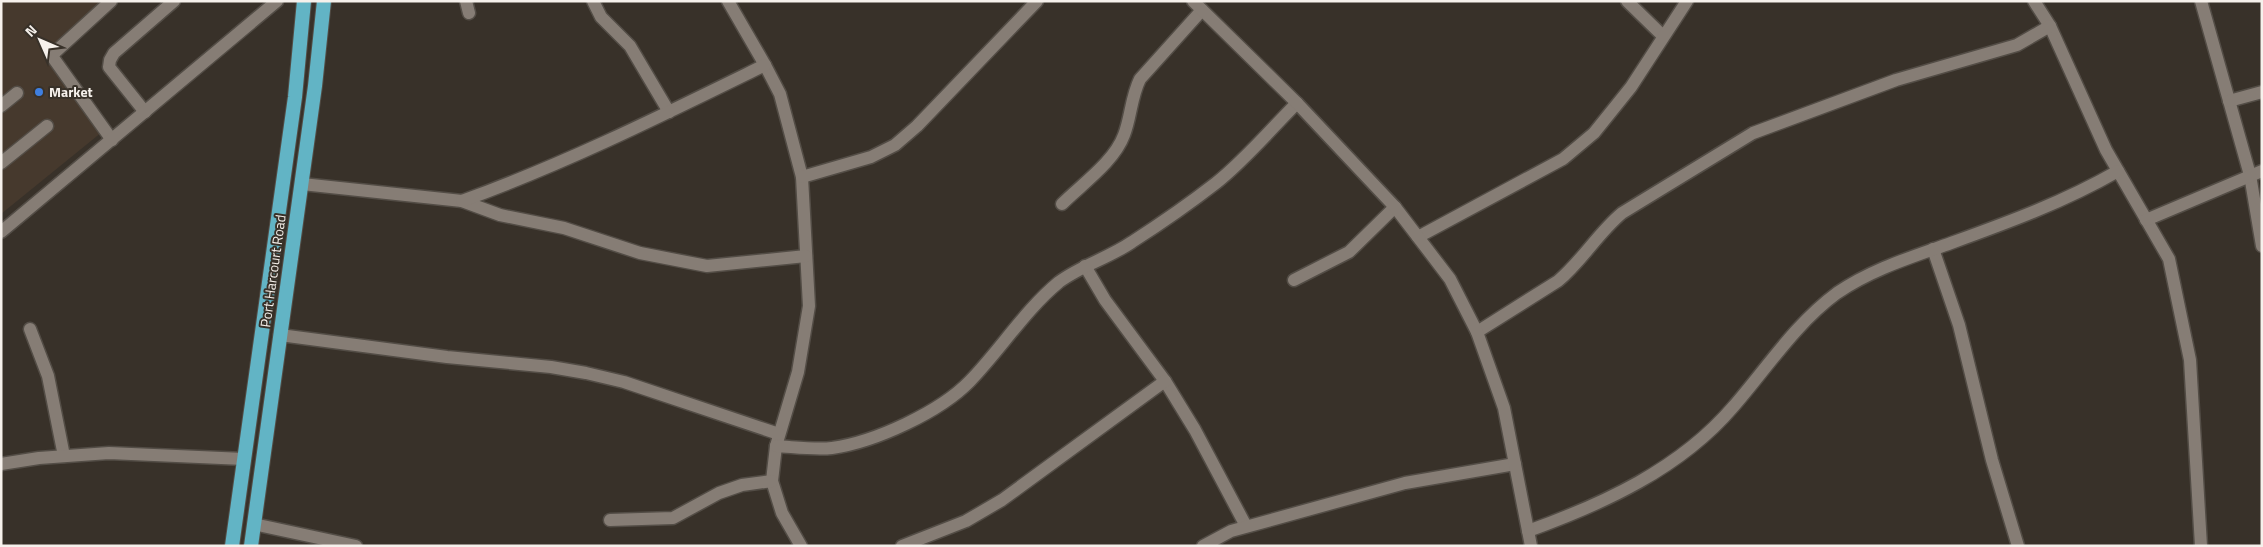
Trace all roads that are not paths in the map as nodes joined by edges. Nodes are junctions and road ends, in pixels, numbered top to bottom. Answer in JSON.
{"nodes":[{"id":1,"x":111,"y":1,"type":"edge"},
{"id":2,"x":174,"y":1,"type":"edge"},
{"id":3,"x":277,"y":1,"type":"edge"},
{"id":4,"x":304,"y":1,"type":"edge"},
{"id":5,"x":324,"y":1,"type":"edge"},
{"id":6,"x":593,"y":1,"type":"edge"},
{"id":7,"x":728,"y":1,"type":"edge"},
{"id":8,"x":1037,"y":1,"type":"edge"},
{"id":9,"x":1627,"y":1,"type":"edge"},
{"id":10,"x":1687,"y":1,"type":"edge"},
{"id":11,"x":2034,"y":1,"type":"edge"},
{"id":12,"x":2201,"y":1,"type":"edge"},
{"id":13,"x":1198,"y":6,"type":"edge"},
{"id":14,"x":2050,"y":26,"type":"junction"},
{"id":15,"x":1663,"y":36,"type":"junction"},
{"id":16,"x":765,"y":65,"type":"junction"},
{"id":17,"x":2262,"y":92,"type":"edge"},
{"id":18,"x":17,"y":93,"type":"dead end"},
{"id":19,"x":2229,"y":101,"type":"junction"},
{"id":20,"x":1297,"y":103,"type":"junction"},
{"id":21,"x":1,"y":106,"type":"edge"},
{"id":22,"x":145,"y":112,"type":"junction"},
{"id":23,"x":669,"y":112,"type":"junction"},
{"id":24,"x":47,"y":126,"type":"dead end"},
{"id":25,"x":112,"y":140,"type":"junction"},
{"id":26,"x":1,"y":163,"type":"edge"},
{"id":27,"x":2118,"y":171,"type":"junction"},
{"id":28,"x":2256,"y":173,"type":"edge"},
{"id":29,"x":802,"y":177,"type":"junction"},
{"id":30,"x":302,"y":184,"type":"junction"},
{"id":31,"x":462,"y":201,"type":"junction"},
{"id":32,"x":1062,"y":204,"type":"dead end"},
{"id":33,"x":1395,"y":207,"type":"junction"},
{"id":34,"x":2146,"y":220,"type":"junction"},
{"id":35,"x":1,"y":232,"type":"edge"},
{"id":36,"x":1418,"y":237,"type":"junction"},
{"id":37,"x":2262,"y":246,"type":"edge"},
{"id":38,"x":1933,"y":249,"type":"junction"},
{"id":39,"x":806,"y":256,"type":"junction"},
{"id":40,"x":1085,"y":266,"type":"junction"},
{"id":41,"x":1294,"y":280,"type":"dead end"},
{"id":42,"x":30,"y":329,"type":"dead end"},
{"id":43,"x":1477,"y":332,"type":"junction"},
{"id":44,"x":280,"y":335,"type":"junction"},
{"id":45,"x":1165,"y":381,"type":"junction"},
{"id":46,"x":777,"y":440,"type":"junction"},
{"id":47,"x":64,"y":456,"type":"junction"},
{"id":48,"x":244,"y":459,"type":"junction"},
{"id":49,"x":1,"y":464,"type":"edge"},
{"id":50,"x":1515,"y":464,"type":"junction"},
{"id":51,"x":772,"y":481,"type":"junction"},
{"id":52,"x":610,"y":520,"type":"dead end"},
{"id":53,"x":254,"y":524,"type":"junction"},
{"id":54,"x":1246,"y":526,"type":"junction"},
{"id":55,"x":1528,"y":531,"type":"junction"},
{"id":56,"x":232,"y":546,"type":"edge"},
{"id":57,"x":250,"y":546,"type":"edge"},
{"id":58,"x":356,"y":546,"type":"edge"},
{"id":59,"x":801,"y":546,"type":"edge"},
{"id":60,"x":902,"y":546,"type":"edge"},
{"id":61,"x":1203,"y":546,"type":"edge"},
{"id":62,"x":1531,"y":546,"type":"edge"},
{"id":63,"x":2018,"y":546,"type":"edge"},
{"id":64,"x":2201,"y":546,"type":"edge"}],
"edges":[{"from":1,"to":25,"type":"street"},
{"from":2,"to":22,"type":"street"},
{"from":3,"to":22,"type":"street"},
{"from":4,"to":48,"type":"highway","name":"Port Harcourt Road"},
{"from":5,"to":30,"type":"highway","name":"Port Harcourt Road"},
{"from":6,"to":23,"type":"street"},
{"from":7,"to":16,"type":"street"},
{"from":8,"to":29,"type":"street"},
{"from":9,"to":15,"type":"street"},
{"from":10,"to":15,"type":"street"},
{"from":11,"to":14,"type":"street"},
{"from":12,"to":19,"type":"street"},
{"from":13,"to":20,"type":"street"},
{"from":13,"to":32,"type":"street"},
{"from":14,"to":27,"type":"street"},
{"from":14,"to":43,"type":"street"},
{"from":15,"to":36,"type":"street"},
{"from":16,"to":23,"type":"street"},
{"from":16,"to":29,"type":"street"},
{"from":17,"to":19,"type":"street"},
{"from":18,"to":21,"type":"street"},
{"from":19,"to":28,"type":"street"},
{"from":20,"to":33,"type":"street"},
{"from":20,"to":40,"type":"street"},
{"from":22,"to":25,"type":"street"},
{"from":23,"to":31,"type":"street"},
{"from":24,"to":26,"type":"street"},
{"from":25,"to":35,"type":"street"},
{"from":27,"to":34,"type":"street"},
{"from":27,"to":38,"type":"street"},
{"from":28,"to":34,"type":"street"},
{"from":28,"to":37,"type":"street"},
{"from":29,"to":39,"type":"street"},
{"from":30,"to":31,"type":"street"},
{"from":30,"to":44,"type":"highway","name":"Port Harcourt Road"},
{"from":31,"to":39,"type":"street"},
{"from":33,"to":36,"type":"street"},
{"from":33,"to":41,"type":"street"},
{"from":34,"to":64,"type":"street"},
{"from":36,"to":43,"type":"street"},
{"from":38,"to":55,"type":"street"},
{"from":38,"to":63,"type":"street"},
{"from":39,"to":46,"type":"street"},
{"from":40,"to":45,"type":"street"},
{"from":40,"to":46,"type":"street"},
{"from":42,"to":47,"type":"street"},
{"from":43,"to":50,"type":"street"},
{"from":44,"to":46,"type":"street"},
{"from":44,"to":53,"type":"highway","name":"Port Harcourt Road"},
{"from":45,"to":54,"type":"street"},
{"from":45,"to":60,"type":"street"},
{"from":46,"to":51,"type":"street"},
{"from":47,"to":48,"type":"street"},
{"from":47,"to":49,"type":"street"},
{"from":48,"to":56,"type":"highway","name":"Port Harcourt Road"},
{"from":50,"to":54,"type":"street"},
{"from":50,"to":55,"type":"street"},
{"from":51,"to":52,"type":"street"},
{"from":51,"to":59,"type":"street"},
{"from":53,"to":57,"type":"highway","name":"Port Harcourt Road"},
{"from":53,"to":58,"type":"street"},
{"from":54,"to":61,"type":"street"},
{"from":55,"to":62,"type":"street"}]}
